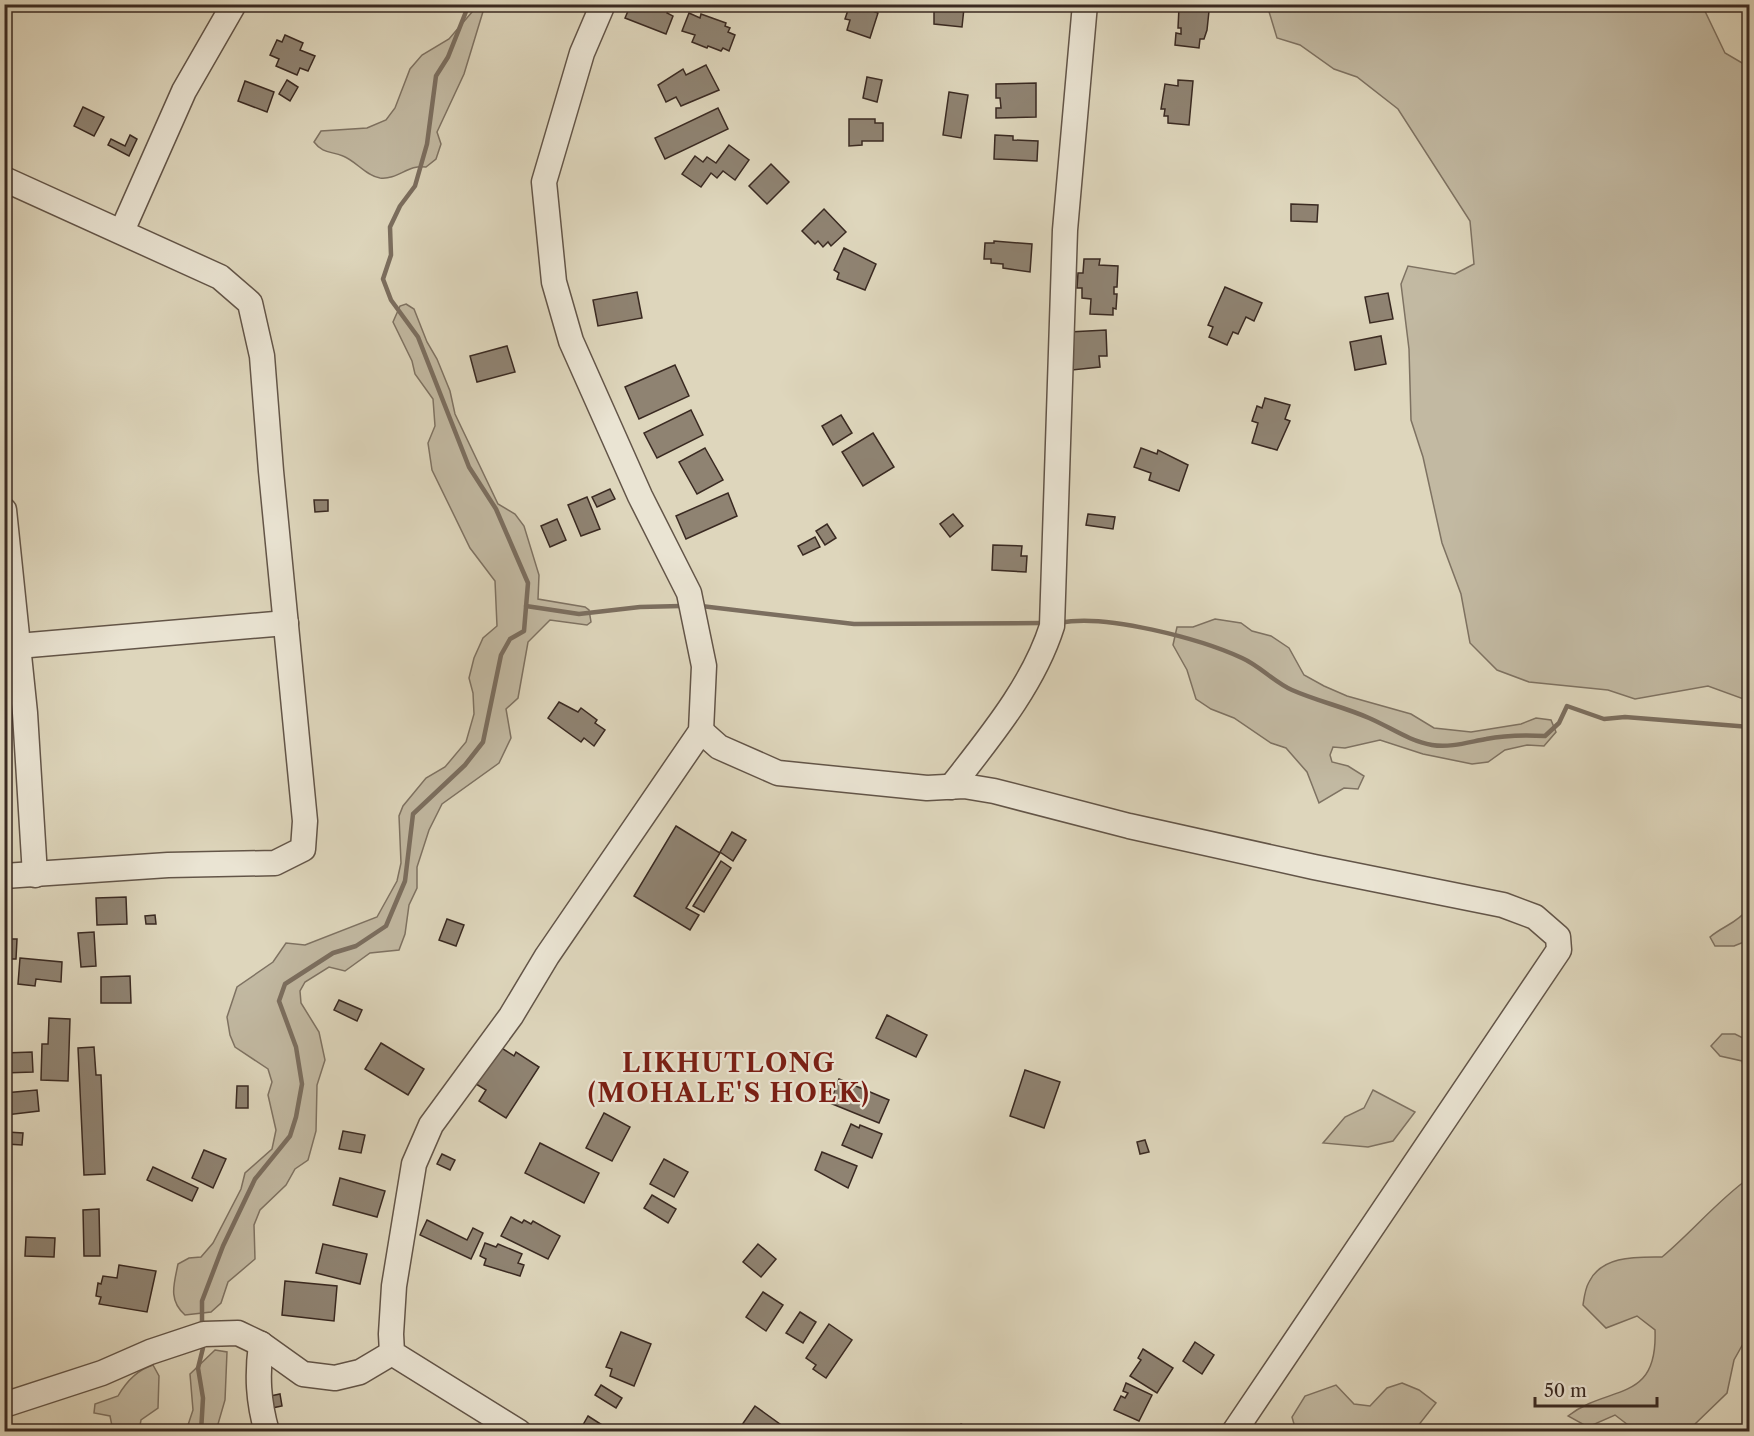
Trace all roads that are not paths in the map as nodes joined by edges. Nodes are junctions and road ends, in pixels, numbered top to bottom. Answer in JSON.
{"nodes":[{"id":1,"x":234,"y":4,"type":"edge"},
{"id":2,"x":603,"y":4,"type":"edge"},
{"id":3,"x":1085,"y":4,"type":"edge"},
{"id":4,"x":4,"y":178,"type":"edge"},
{"id":5,"x":122,"y":231,"type":"junction"},
{"id":6,"x":4,"y":510,"type":"edge"},
{"id":7,"x":286,"y":623,"type":"junction"},
{"id":8,"x":18,"y":646,"type":"junction"},
{"id":9,"x":701,"y":731,"type":"junction"},
{"id":10,"x":951,"y":787,"type":"junction"},
{"id":11,"x":35,"y":875,"type":"junction"},
{"id":12,"x":4,"y":876,"type":"edge"},
{"id":13,"x":261,"y":1344,"type":"junction"},
{"id":14,"x":392,"y":1353,"type":"junction"},
{"id":15,"x":4,"y":1405,"type":"edge"},
{"id":16,"x":267,"y":1431,"type":"edge"},
{"id":17,"x":519,"y":1431,"type":"edge"},
{"id":18,"x":1234,"y":1431,"type":"edge"}],
"edges":[{"from":1,"to":5,"type":"street"},
{"from":2,"to":9,"type":"street"},
{"from":3,"to":10,"type":"street"},
{"from":4,"to":5,"type":"street"},
{"from":5,"to":7,"type":"street"},
{"from":6,"to":8,"type":"street"},
{"from":7,"to":8,"type":"street"},
{"from":7,"to":11,"type":"street"},
{"from":8,"to":11,"type":"street"},
{"from":9,"to":10,"type":"street"},
{"from":9,"to":14,"type":"street"},
{"from":10,"to":18,"type":"street"},
{"from":11,"to":12,"type":"street"},
{"from":13,"to":14,"type":"street"},
{"from":13,"to":15,"type":"street"},
{"from":13,"to":16,"type":"street"},
{"from":14,"to":17,"type":"street"}]}
